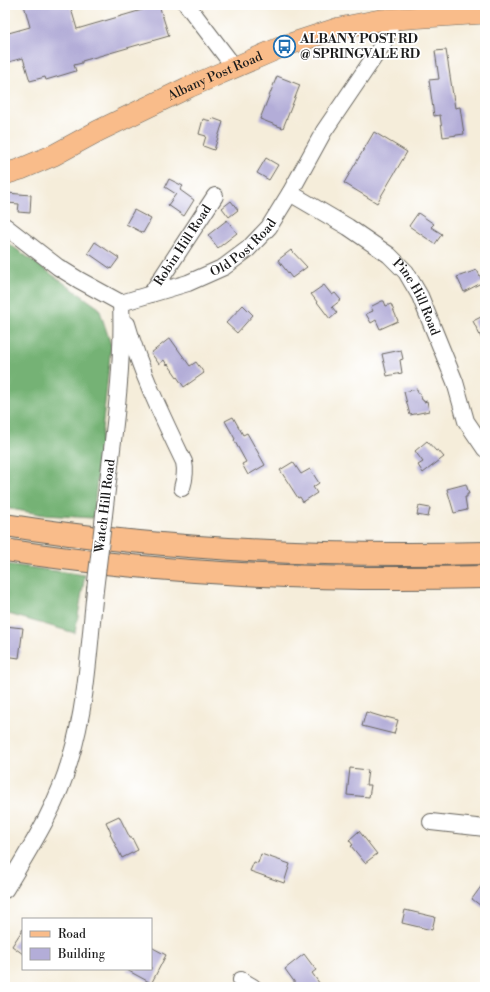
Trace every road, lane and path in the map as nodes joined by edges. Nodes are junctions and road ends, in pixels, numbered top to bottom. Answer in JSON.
{"nodes":[{"id":1,"x":187,"y":5,"type":"edge"},
{"id":2,"x":442,"y":10,"type":"edge"},
{"id":3,"x":485,"y":13,"type":"edge"},
{"id":4,"x":394,"y":19,"type":"junction"},
{"id":5,"x":235,"y":68,"type":"junction"},
{"id":6,"x":5,"y":174,"type":"edge"},
{"id":7,"x":290,"y":193,"type":"junction"},
{"id":8,"x":215,"y":196,"type":"dead end"},
{"id":9,"x":5,"y":226,"type":"edge"},
{"id":10,"x":151,"y":294,"type":"junction"},
{"id":11,"x":121,"y":303,"type":"junction"},
{"id":12,"x":485,"y":449,"type":"edge"},
{"id":13,"x":182,"y":488,"type":"dead end"},
{"id":14,"x":5,"y":525,"type":"edge"},
{"id":15,"x":5,"y":550,"type":"edge"},
{"id":16,"x":485,"y":553,"type":"edge"},
{"id":17,"x":485,"y":577,"type":"edge"},
{"id":18,"x":431,"y":822,"type":"dead end"},
{"id":19,"x":485,"y":828,"type":"edge"},
{"id":20,"x":5,"y":890,"type":"edge"}],
"edges":[{"from":1,"to":5,"type":"street"},
{"from":2,"to":3,"type":"main road","name":"Albany Post Road"},
{"from":2,"to":4,"type":"main road","name":"Albany Post Road"},
{"from":4,"to":5,"type":"main road","name":"Albany Post Road"},
{"from":4,"to":7,"type":"street","name":"Old Post Road"},
{"from":5,"to":6,"type":"main road","name":"Albany Post Road"},
{"from":7,"to":10,"type":"street","name":"Old Post Road"},
{"from":7,"to":12,"type":"street","name":"Pine Hill Road"},
{"from":8,"to":10,"type":"street","name":"Robin Hill Road"},
{"from":9,"to":11,"type":"street"},
{"from":10,"to":11,"type":"street","name":"Old Post Road"},
{"from":11,"to":13,"type":"street"},
{"from":11,"to":20,"type":"street","name":"Watch Hill Road","bridge":true},
{"from":14,"to":16,"type":"highway"},
{"from":15,"to":17,"type":"highway"},
{"from":18,"to":19,"type":"street"}]}
